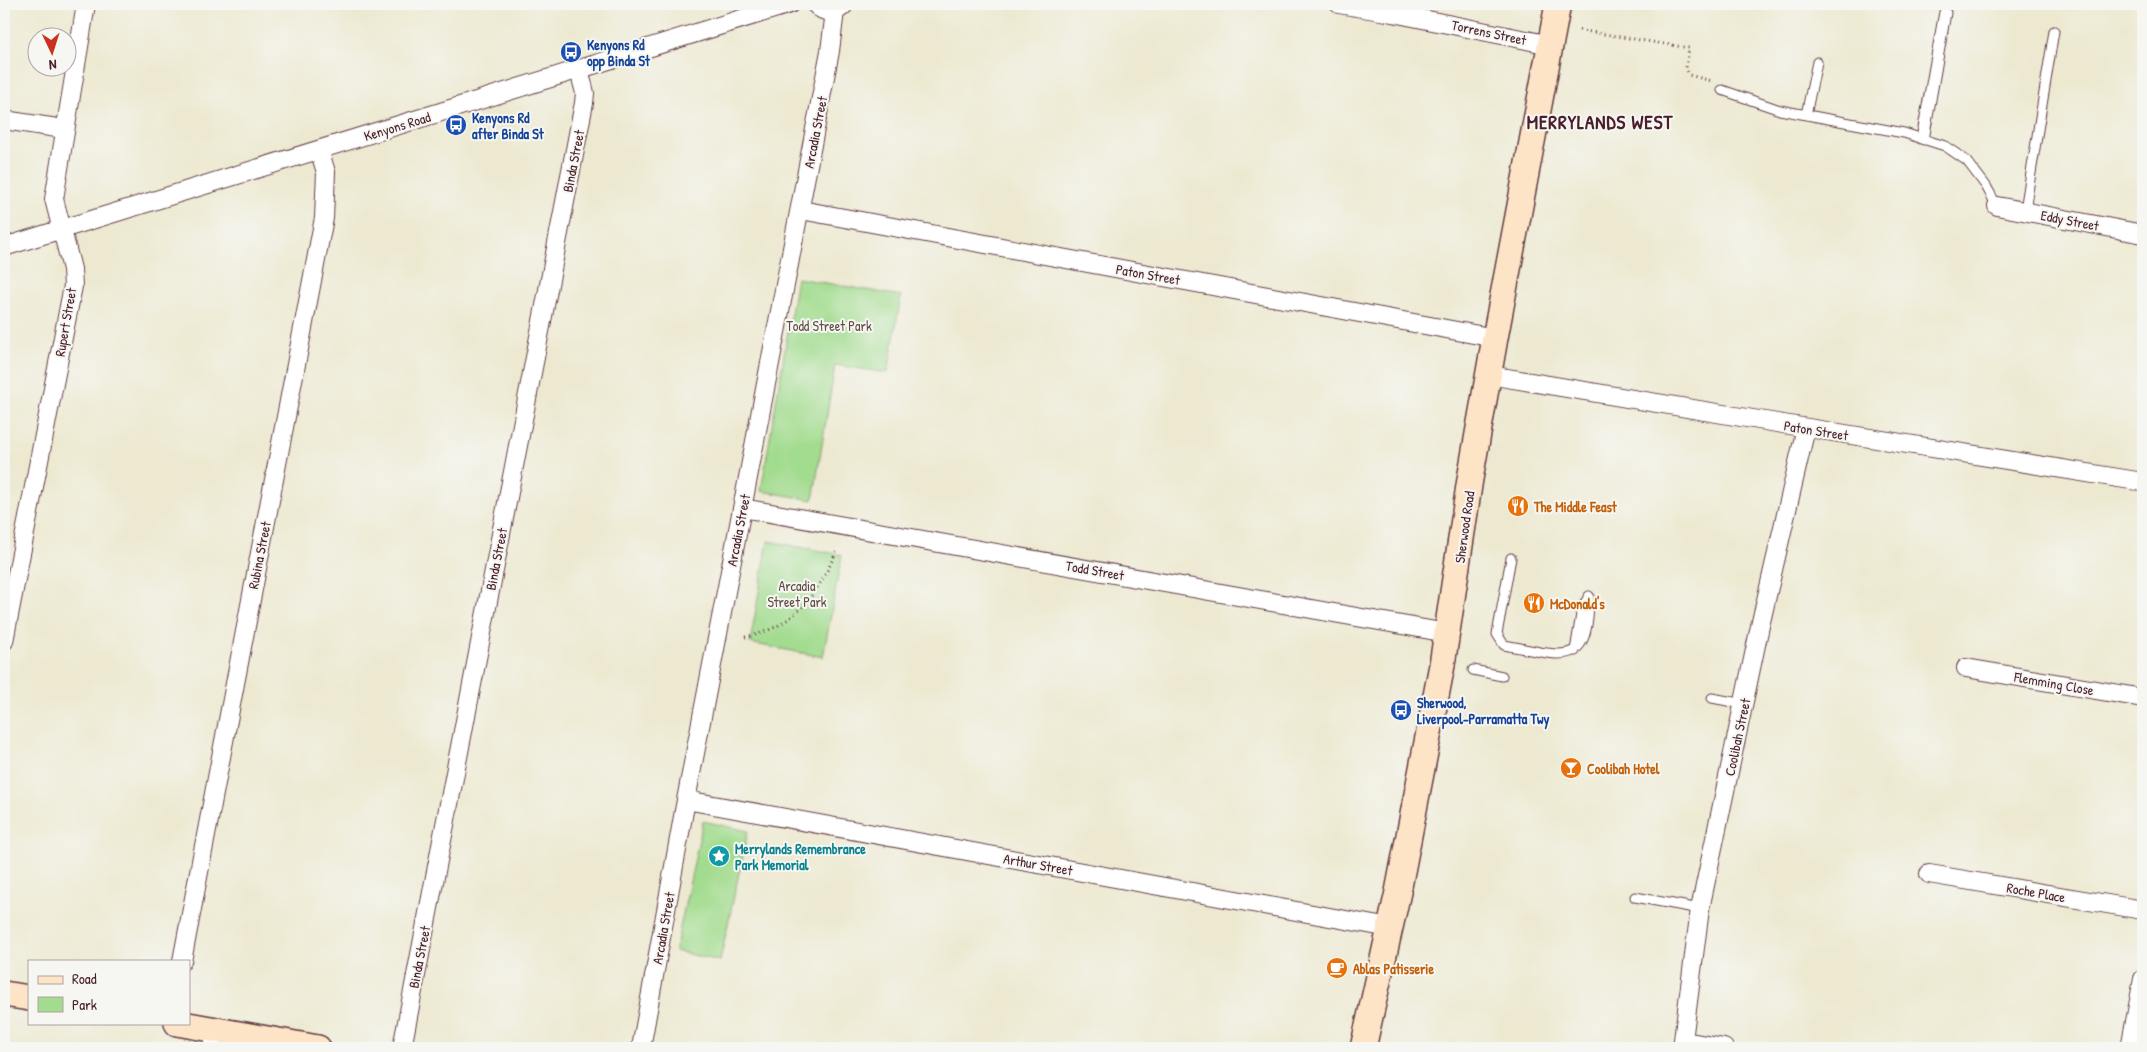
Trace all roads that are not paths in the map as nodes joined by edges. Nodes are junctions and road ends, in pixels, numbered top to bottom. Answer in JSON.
{"nodes":[{"id":1,"x":86,"y":4,"type":"edge"},
{"id":2,"x":790,"y":4,"type":"edge"},
{"id":3,"x":815,"y":4,"type":"edge"},
{"id":4,"x":1339,"y":4,"type":"edge"},
{"id":5,"x":1558,"y":4,"type":"edge"},
{"id":6,"x":840,"y":8,"type":"edge"},
{"id":7,"x":2054,"y":31,"type":"dead end"},
{"id":8,"x":1550,"y":45,"type":"junction"},
{"id":9,"x":1817,"y":62,"type":"dead end"},
{"id":10,"x":579,"y":70,"type":"junction"},
{"id":11,"x":1722,"y":90,"type":"road end"},
{"id":12,"x":1806,"y":115,"type":"junction"},
{"id":13,"x":4,"y":120,"type":"edge"},
{"id":14,"x":64,"y":129,"type":"junction"},
{"id":15,"x":1922,"y":139,"type":"junction"},
{"id":16,"x":319,"y":150,"type":"junction"},
{"id":17,"x":1997,"y":206,"type":"joint"},
{"id":18,"x":800,"y":210,"type":"junction"},
{"id":19,"x":2025,"y":210,"type":"junction"},
{"id":20,"x":61,"y":229,"type":"junction"},
{"id":21,"x":2143,"y":234,"type":"edge"},
{"id":22,"x":4,"y":246,"type":"edge"},
{"id":23,"x":1495,"y":338,"type":"junction"},
{"id":24,"x":1489,"y":375,"type":"junction"},
{"id":25,"x":1806,"y":428,"type":"junction"},
{"id":26,"x":2143,"y":482,"type":"edge"},
{"id":27,"x":742,"y":508,"type":"junction"},
{"id":28,"x":1511,"y":558,"type":"dead end"},
{"id":29,"x":1589,"y":596,"type":"dead end"},
{"id":30,"x":1447,"y":633,"type":"junction"},
{"id":31,"x":4,"y":641,"type":"edge"},
{"id":32,"x":1966,"y":668,"type":"dead end"},
{"id":33,"x":1473,"y":670,"type":"dead end"},
{"id":34,"x":1502,"y":676,"type":"dead end"},
{"id":35,"x":1712,"y":698,"type":"dead end"},
{"id":36,"x":2143,"y":698,"type":"edge"},
{"id":37,"x":1744,"y":704,"type":"junction"},
{"id":38,"x":686,"y":800,"type":"junction"},
{"id":39,"x":1929,"y":874,"type":"dead end"},
{"id":40,"x":1635,"y":897,"type":"dead end"},
{"id":41,"x":1700,"y":909,"type":"junction"},
{"id":42,"x":2143,"y":910,"type":"edge"},
{"id":43,"x":1390,"y":928,"type":"junction"},
{"id":44,"x":182,"y":960,"type":"edge"},
{"id":45,"x":2143,"y":979,"type":"edge"},
{"id":46,"x":4,"y":994,"type":"edge"},
{"id":47,"x":28,"y":998,"type":"edge"},
{"id":48,"x":179,"y":1024,"type":"edge"},
{"id":49,"x":215,"y":1039,"type":"edge"},
{"id":50,"x":1683,"y":1045,"type":"edge"},
{"id":51,"x":318,"y":1048,"type":"edge"},
{"id":52,"x":402,"y":1048,"type":"edge"},
{"id":53,"x":641,"y":1048,"type":"edge"},
{"id":54,"x":1363,"y":1048,"type":"edge"},
{"id":55,"x":1724,"y":1048,"type":"edge"},
{"id":56,"x":2130,"y":1048,"type":"edge"}],
"edges":[{"from":1,"to":14,"type":"street","name":"Rupert Street"},
{"from":2,"to":10,"type":"street","name":"Kenyons Road"},
{"from":3,"to":6,"type":"street"},
{"from":4,"to":8,"type":"street","name":"Torrens Street"},
{"from":5,"to":8,"type":"main road","name":"Sherwood Road"},
{"from":6,"to":18,"type":"street","name":"Arcadia Street"},
{"from":7,"to":19,"type":"lane"},
{"from":8,"to":23,"type":"main road","name":"Sherwood Road"},
{"from":9,"to":12,"type":"lane"},
{"from":10,"to":16,"type":"street","name":"Kenyons Road"},
{"from":10,"to":52,"type":"street","name":"Binda Street"},
{"from":11,"to":12,"type":"lane"},
{"from":12,"to":15,"type":"lane"},
{"from":13,"to":14,"type":"street"},
{"from":14,"to":20,"type":"street","name":"Rupert Street"},
{"from":15,"to":15,"type":"lane"},
{"from":15,"to":17,"type":"lane"},
{"from":16,"to":20,"type":"street","name":"Kenyons Road"},
{"from":16,"to":44,"type":"street","name":"Rubina Street"},
{"from":17,"to":19,"type":"street","name":"Eddy Street"},
{"from":18,"to":23,"type":"street","name":"Paton Street"},
{"from":18,"to":27,"type":"street","name":"Arcadia Street"},
{"from":19,"to":21,"type":"street","name":"Eddy Street"},
{"from":20,"to":22,"type":"street","name":"Kenyons Road"},
{"from":20,"to":31,"type":"street","name":"Rupert Street"},
{"from":23,"to":24,"type":"main road","name":"Sherwood Road"},
{"from":24,"to":25,"type":"street","name":"Paton Street"},
{"from":24,"to":30,"type":"main road","name":"Sherwood Road"},
{"from":25,"to":26,"type":"street","name":"Paton Street"},
{"from":25,"to":37,"type":"street","name":"Coolibah Street"},
{"from":27,"to":30,"type":"street","name":"Todd Street"},
{"from":27,"to":38,"type":"street","name":"Arcadia Street"},
{"from":28,"to":29,"type":"lane"},
{"from":30,"to":43,"type":"main road","name":"Sherwood Road"},
{"from":32,"to":36,"type":"street","name":"Flemming Close"},
{"from":33,"to":34,"type":"lane"},
{"from":35,"to":37,"type":"lane"},
{"from":37,"to":41,"type":"street","name":"Coolibah Street"},
{"from":38,"to":43,"type":"street","name":"Arthur Street"},
{"from":38,"to":53,"type":"street","name":"Arcadia Street"},
{"from":39,"to":42,"type":"street","name":"Roche Place"},
{"from":40,"to":41,"type":"lane"},
{"from":41,"to":50,"type":"street","name":"Coolibah Street"},
{"from":43,"to":54,"type":"main road","name":"Sherwood Road"},
{"from":45,"to":56,"type":"street"},
{"from":46,"to":47,"type":"main road"},
{"from":48,"to":49,"type":"main road"},
{"from":49,"to":51,"type":"main road"},
{"from":50,"to":55,"type":"street"}]}
